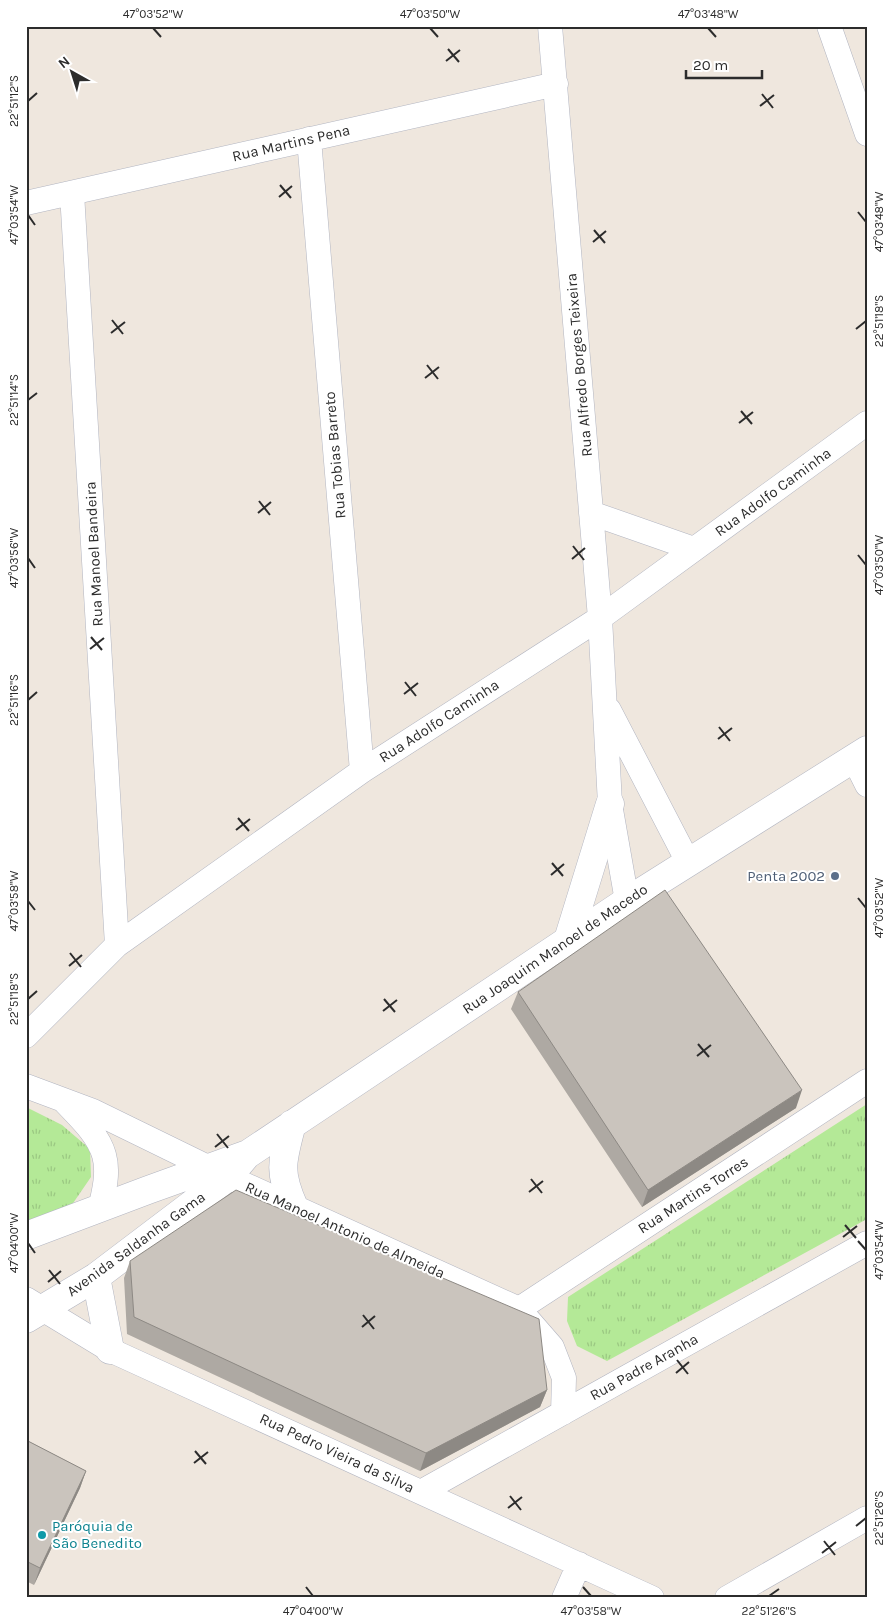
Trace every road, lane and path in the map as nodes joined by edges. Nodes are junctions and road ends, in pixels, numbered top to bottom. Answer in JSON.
{"nodes":[{"id":1,"x":550,"y":26,"type":"edge"},
{"id":2,"x":829,"y":26,"type":"edge"},
{"id":3,"x":556,"y":84,"type":"junction"},
{"id":4,"x":867,"y":134,"type":"edge"},
{"id":5,"x":309,"y":139,"type":"junction"},
{"id":6,"x":72,"y":193,"type":"junction"},
{"id":7,"x":26,"y":203,"type":"edge"},
{"id":8,"x":867,"y":423,"type":"edge"},
{"id":9,"x":591,"y":513,"type":"junction"},
{"id":10,"x":694,"y":549,"type":"junction"},
{"id":11,"x":600,"y":618,"type":"junction"},
{"id":12,"x":606,"y":704,"type":"junction"},
{"id":13,"x":860,"y":755,"type":"edge"},
{"id":14,"x":362,"y":771,"type":"junction"},
{"id":15,"x":867,"y":785,"type":"edge"},
{"id":16,"x":610,"y":804,"type":"junction"},
{"id":17,"x":688,"y":862,"type":"junction"},
{"id":18,"x":627,"y":901,"type":"junction"},
{"id":19,"x":568,"y":940,"type":"junction"},
{"id":20,"x":117,"y":945,"type":"junction"},
{"id":21,"x":26,"y":1036,"type":"edge"},
{"id":22,"x":867,"y":1081,"type":"edge"},
{"id":23,"x":26,"y":1086,"type":"edge"},
{"id":24,"x":64,"y":1101,"type":"junction"},
{"id":25,"x":292,"y":1124,"type":"junction"},
{"id":26,"x":219,"y":1172,"type":"junction"},
{"id":27,"x":294,"y":1207,"type":"junction"},
{"id":28,"x":100,"y":1209,"type":"junction"},
{"id":29,"x":26,"y":1236,"type":"edge"},
{"id":30,"x":867,"y":1243,"type":"edge"},
{"id":31,"x":96,"y":1277,"type":"junction"},
{"id":32,"x":32,"y":1309,"type":"edge"},
{"id":33,"x":519,"y":1309,"type":"junction"},
{"id":34,"x":110,"y":1350,"type":"junction"},
{"id":35,"x":563,"y":1413,"type":"junction"},
{"id":36,"x":421,"y":1492,"type":"junction"},
{"id":37,"x":867,"y":1518,"type":"edge"},
{"id":38,"x":579,"y":1564,"type":"junction"},
{"id":39,"x":564,"y":1598,"type":"edge"},
{"id":40,"x":652,"y":1598,"type":"edge"},
{"id":41,"x":727,"y":1598,"type":"edge"}],
"edges":[{"from":1,"to":3,"type":"street","name":"Rua Alfredo Borges Teixeira"},
{"from":2,"to":4,"type":"street"},
{"from":3,"to":5,"type":"street","name":"Rua Martins Pena"},
{"from":3,"to":9,"type":"street","name":"Rua Alfredo Borges Teixeira"},
{"from":5,"to":6,"type":"street","name":"Rua Martins Pena"},
{"from":5,"to":14,"type":"street","name":"Rua Tobias Barreto"},
{"from":6,"to":7,"type":"street","name":"Rua Martins Pena"},
{"from":6,"to":20,"type":"street","name":"Rua Manoel Bandeira"},
{"from":8,"to":10,"type":"street","name":"Rua Adolfo Caminha"},
{"from":9,"to":10,"type":"street"},
{"from":9,"to":11,"type":"street","name":"Rua Alfredo Borges Teixeira"},
{"from":10,"to":11,"type":"street","name":"Rua Adolfo Caminha"},
{"from":11,"to":12,"type":"street","name":"Rua Alfredo Borges Teixeira"},
{"from":11,"to":14,"type":"street","name":"Rua Adolfo Caminha"},
{"from":12,"to":16,"type":"street","name":"Rua Alfredo Borges Teixeira"},
{"from":12,"to":17,"type":"street","name":"Rua Alfredo Borges Teixeira"},
{"from":13,"to":15,"type":"street"},
{"from":13,"to":17,"type":"street","name":"Rua Joaquim Manoel de Macedo"},
{"from":14,"to":20,"type":"street","name":"Rua Adolfo Caminha"},
{"from":16,"to":18,"type":"street","name":"Rua Alfredo Borges Teixeira"},
{"from":16,"to":19,"type":"street"},
{"from":17,"to":18,"type":"street","name":"Rua Joaquim Manoel de Macedo"},
{"from":18,"to":19,"type":"street","name":"Rua Joaquim Manoel de Macedo"},
{"from":19,"to":25,"type":"street","name":"Rua Joaquim Manoel de Macedo"},
{"from":20,"to":21,"type":"street","name":"Rua Adolfo Caminha"},
{"from":22,"to":33,"type":"street","name":"Rua Martins Torres"},
{"from":23,"to":24,"type":"street","name":"Rua Manoel Antonio de Almeida"},
{"from":24,"to":26,"type":"street","name":"Rua Manoel Antonio de Almeida"},
{"from":24,"to":28,"type":"street","name":"Rua Manoel Antonio de Almeida"},
{"from":25,"to":26,"type":"street","name":"Rua Joaquim Manoel de Macedo"},
{"from":25,"to":27,"type":"street"},
{"from":26,"to":27,"type":"street","name":"Rua Manoel Antonio de Almeida"},
{"from":26,"to":28,"type":"street","name":"Avenida Saldanha Gama"},
{"from":26,"to":31,"type":"street","name":"Avenida Saldanha Gama"},
{"from":27,"to":33,"type":"street","name":"Rua Manoel Antonio de Almeida"},
{"from":28,"to":29,"type":"street","name":"Avenida Saldanha Gama"},
{"from":30,"to":35,"type":"street","name":"Rua Padre Aranha"},
{"from":31,"to":32,"type":"street","name":"Avenida Saldanha Gama"},
{"from":31,"to":34,"type":"street"},
{"from":32,"to":34,"type":"street","name":"Rua Pedro Vieira da Silva"},
{"from":33,"to":35,"type":"street","name":"Rua Manoel Antonio de Almeida"},
{"from":34,"to":36,"type":"street","name":"Rua Pedro Vieira da Silva"},
{"from":35,"to":36,"type":"street","name":"Rua Padre Aranha"},
{"from":36,"to":38,"type":"street","name":"Rua Pedro Vieira da Silva"},
{"from":37,"to":41,"type":"street"},
{"from":38,"to":39,"type":"street"},
{"from":38,"to":40,"type":"street","name":"Rua Pedro Vieira da Silva"}]}
